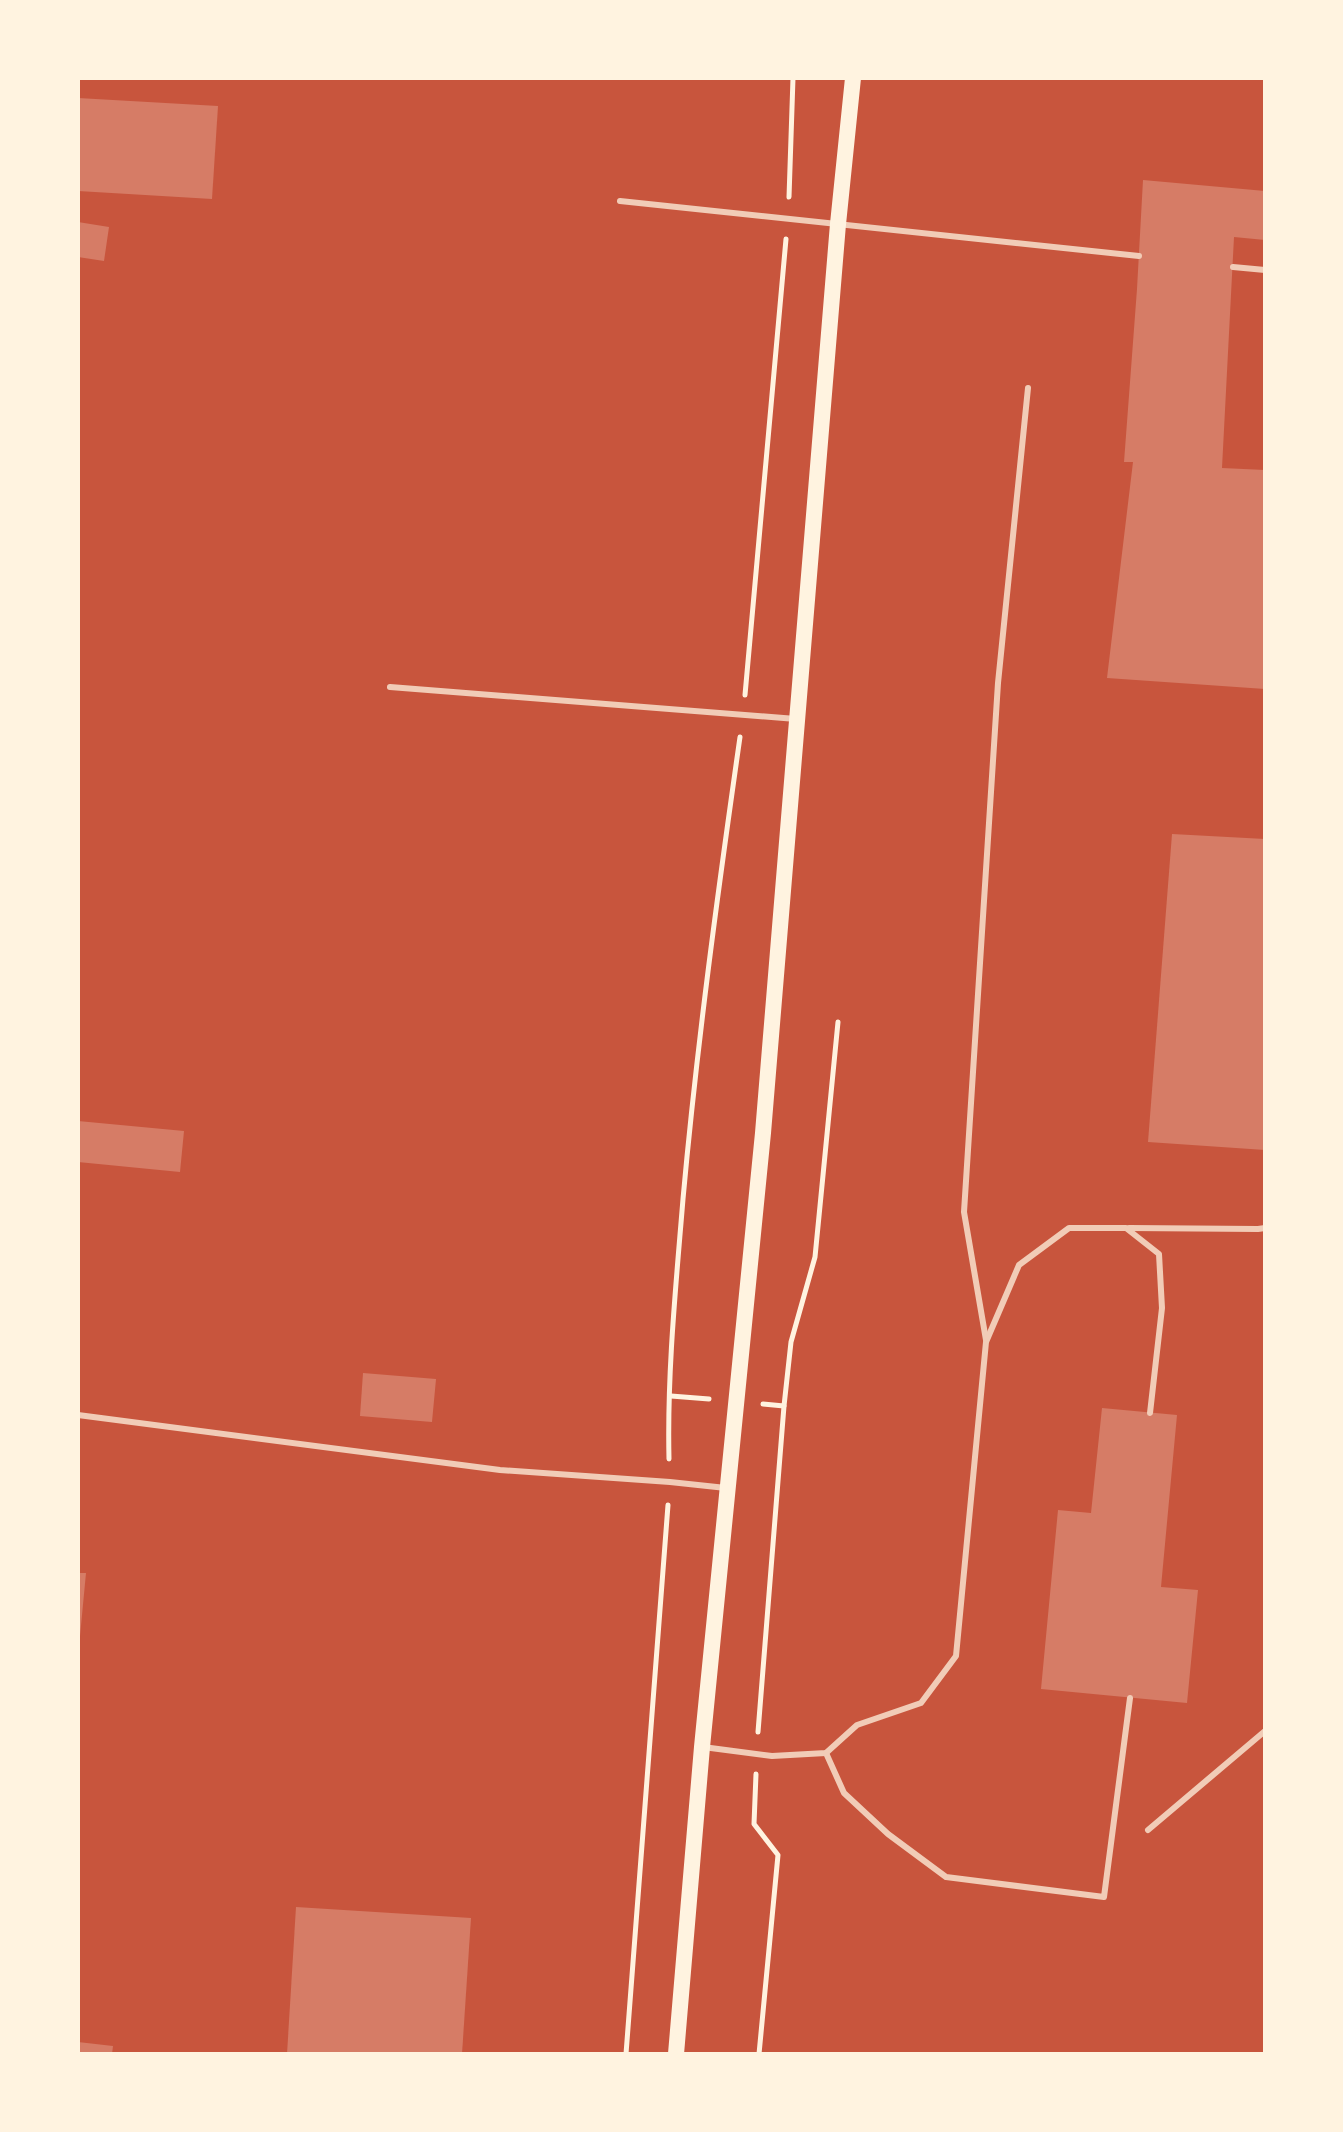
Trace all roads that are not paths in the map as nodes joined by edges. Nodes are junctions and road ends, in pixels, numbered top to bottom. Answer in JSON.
{"nodes":[{"id":1,"x":853,"y":78,"type":"edge"},
{"id":2,"x":620,"y":201,"type":"dead end"},
{"id":3,"x":838,"y":224,"type":"junction"},
{"id":4,"x":1139,"y":256,"type":"dead end"},
{"id":5,"x":1233,"y":267,"type":"dead end"},
{"id":6,"x":1265,"y":270,"type":"edge"},
{"id":7,"x":1028,"y":388,"type":"dead end"},
{"id":8,"x":390,"y":687,"type":"dead end"},
{"id":9,"x":796,"y":719,"type":"junction"},
{"id":10,"x":1126,"y":1228,"type":"junction"},
{"id":11,"x":1265,"y":1228,"type":"edge"},
{"id":12,"x":986,"y":1342,"type":"junction"},
{"id":13,"x":1150,"y":1413,"type":"dead end"},
{"id":14,"x":78,"y":1415,"type":"edge"},
{"id":15,"x":727,"y":1488,"type":"junction"},
{"id":16,"x":1130,"y":1698,"type":"dead end"},
{"id":17,"x":1265,"y":1731,"type":"edge"},
{"id":18,"x":702,"y":1747,"type":"junction"},
{"id":19,"x":826,"y":1753,"type":"junction"},
{"id":20,"x":1148,"y":1830,"type":"dead end"},
{"id":21,"x":676,"y":2054,"type":"edge"}],
"edges":[{"from":1,"to":3,"type":"main road"},
{"from":2,"to":3,"type":"lane"},
{"from":3,"to":4,"type":"lane"},
{"from":3,"to":9,"type":"main road"},
{"from":5,"to":6,"type":"lane"},
{"from":7,"to":12,"type":"lane"},
{"from":8,"to":9,"type":"lane"},
{"from":9,"to":15,"type":"main road"},
{"from":10,"to":11,"type":"lane"},
{"from":10,"to":12,"type":"lane"},
{"from":10,"to":13,"type":"lane"},
{"from":12,"to":19,"type":"lane"},
{"from":14,"to":15,"type":"lane"},
{"from":15,"to":18,"type":"main road"},
{"from":16,"to":19,"type":"lane"},
{"from":17,"to":20,"type":"lane"},
{"from":18,"to":19,"type":"lane"},
{"from":18,"to":21,"type":"main road"}]}
